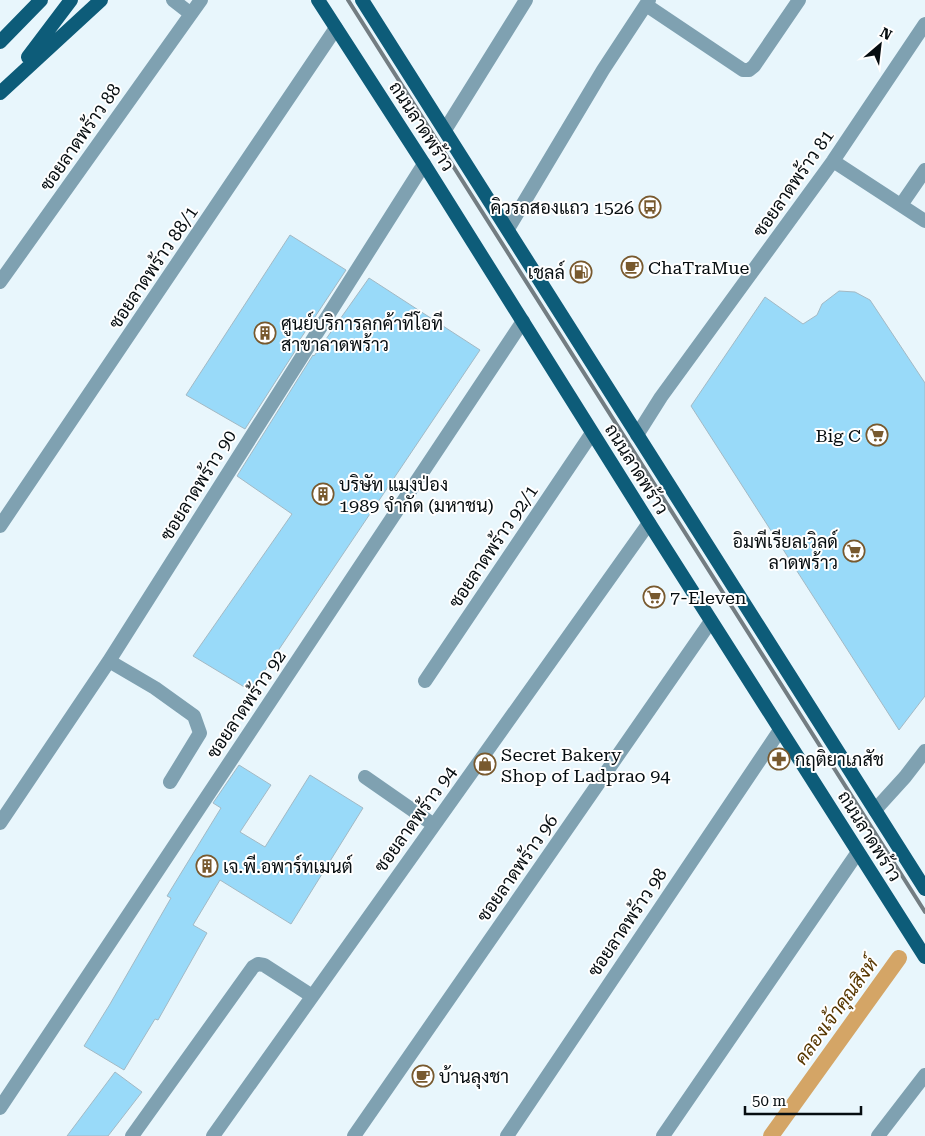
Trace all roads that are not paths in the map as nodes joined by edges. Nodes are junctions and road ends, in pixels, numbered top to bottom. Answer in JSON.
{"nodes":[{"id":1,"x":40,"y":0,"type":"edge"},
{"id":2,"x":71,"y":0,"type":"edge"},
{"id":3,"x":101,"y":0,"type":"edge"},
{"id":4,"x":173,"y":0,"type":"edge"},
{"id":5,"x":201,"y":0,"type":"edge"},
{"id":6,"x":318,"y":0,"type":"edge"},
{"id":7,"x":362,"y":0,"type":"edge"},
{"id":8,"x":526,"y":0,"type":"edge"},
{"id":9,"x":799,"y":0,"type":"edge"},
{"id":10,"x":647,"y":3,"type":"edge"},
{"id":11,"x":191,"y":14,"type":"junction"},
{"id":12,"x":925,"y":24,"type":"edge"},
{"id":13,"x":336,"y":28,"type":"junction"},
{"id":14,"x":0,"y":42,"type":"edge"},
{"id":15,"x":0,"y":92,"type":"edge"},
{"id":16,"x":444,"y":130,"type":"junction"},
{"id":17,"x":834,"y":161,"type":"junction"},
{"id":18,"x":424,"y":164,"type":"junction"},
{"id":19,"x":925,"y":170,"type":"edge"},
{"id":20,"x":901,"y":205,"type":"junction"},
{"id":21,"x":925,"y":221,"type":"edge"},
{"id":22,"x":508,"y":229,"type":"junction"},
{"id":23,"x":0,"y":282,"type":"edge"},
{"id":24,"x":523,"y":321,"type":"junction"},
{"id":25,"x":592,"y":433,"type":"junction"},
{"id":26,"x":637,"y":435,"type":"junction"},
{"id":27,"x":649,"y":524,"type":"junction"},
{"id":28,"x":0,"y":526,"type":"edge"},
{"id":29,"x":711,"y":621,"type":"junction"},
{"id":30,"x":109,"y":661,"type":"junction"},
{"id":31,"x":425,"y":680,"type":"dead end"},
{"id":32,"x":780,"y":730,"type":"junction"},
{"id":33,"x":925,"y":751,"type":"edge"},
{"id":34,"x":365,"y":777,"type":"dead end"},
{"id":35,"x":170,"y":782,"type":"dead end"},
{"id":36,"x":875,"y":810,"type":"junction"},
{"id":37,"x":0,"y":823,"type":"edge"},
{"id":38,"x":434,"y":825,"type":"junction"},
{"id":39,"x":858,"y":852,"type":"junction"},
{"id":40,"x":925,"y":889,"type":"edge"},
{"id":41,"x":925,"y":958,"type":"edge"},
{"id":42,"x":312,"y":996,"type":"junction"},
{"id":43,"x":925,"y":1075,"type":"edge"},
{"id":44,"x":0,"y":1108,"type":"edge"},
{"id":45,"x":132,"y":1136,"type":"edge"},
{"id":46,"x":212,"y":1136,"type":"edge"},
{"id":47,"x":354,"y":1136,"type":"edge"},
{"id":48,"x":507,"y":1136,"type":"edge"},
{"id":49,"x":663,"y":1136,"type":"edge"},
{"id":50,"x":878,"y":1136,"type":"edge"}],
"edges":[{"from":1,"to":14,"type":"main road"},
{"from":2,"to":15,"type":"main road"},
{"from":3,"to":15,"type":"main road"},
{"from":4,"to":11,"type":"street"},
{"from":5,"to":11,"type":"street","name":"ซอยลาดพร้าว 88"},
{"from":6,"to":13,"type":"main road","name":"ถนนลาดพร้าว"},
{"from":7,"to":16,"type":"main road","name":"ถนนลาดพร้าว"},
{"from":8,"to":16,"type":"street"},
{"from":9,"to":10,"type":"street"},
{"from":10,"to":22,"type":"street"},
{"from":11,"to":23,"type":"street","name":"ซอยลาดพร้าว 88"},
{"from":12,"to":17,"type":"street","name":"ซอยลาดพร้าว 81"},
{"from":13,"to":18,"type":"main road","name":"ถนนลาดพร้าว"},
{"from":13,"to":28,"type":"street","name":"ซอยลาดพร้าว 88/1"},
{"from":16,"to":22,"type":"main road","name":"ถนนลาดพร้าว"},
{"from":17,"to":20,"type":"street"},
{"from":17,"to":26,"type":"street","name":"ซอยลาดพร้าว 81"},
{"from":18,"to":24,"type":"main road","name":"ถนนลาดพร้าว"},
{"from":18,"to":30,"type":"street","name":"ซอยลาดพร้าว 90"},
{"from":19,"to":20,"type":"street"},
{"from":20,"to":21,"type":"street"},
{"from":22,"to":26,"type":"main road","name":"ถนนลาดพร้าว"},
{"from":24,"to":25,"type":"main road","name":"ถนนลาดพร้าว"},
{"from":24,"to":44,"type":"street","name":"ซอยลาดพร้าว 92"},
{"from":25,"to":27,"type":"main road","name":"ถนนลาดพร้าว"},
{"from":25,"to":31,"type":"street","name":"ซอยลาดพร้าว 92/1"},
{"from":26,"to":36,"type":"main road","name":"ถนนลาดพร้าว"},
{"from":27,"to":29,"type":"main road","name":"ถนนลาดพร้าว"},
{"from":27,"to":38,"type":"street","name":"ซอยลาดพร้าว 94"},
{"from":29,"to":32,"type":"main road","name":"ถนนลาดพร้าว"},
{"from":29,"to":47,"type":"street","name":"ซอยลาดพร้าว 96"},
{"from":30,"to":35,"type":"street"},
{"from":30,"to":37,"type":"street","name":"ซอยลาดพร้าว 90"},
{"from":32,"to":39,"type":"main road","name":"ถนนลาดพร้าว"},
{"from":32,"to":48,"type":"street","name":"ซอยลาดพร้าว 98"},
{"from":33,"to":36,"type":"street"},
{"from":34,"to":38,"type":"street"},
{"from":36,"to":40,"type":"main road","name":"ถนนลาดพร้าว"},
{"from":38,"to":42,"type":"street","name":"ซอยลาดพร้าว 94"},
{"from":39,"to":41,"type":"main road","name":"ถนนลาดพร้าว"},
{"from":39,"to":49,"type":"street"},
{"from":42,"to":45,"type":"street"},
{"from":42,"to":46,"type":"street","name":"ซอยลาดพร้าว 94"},
{"from":43,"to":50,"type":"street"}]}
